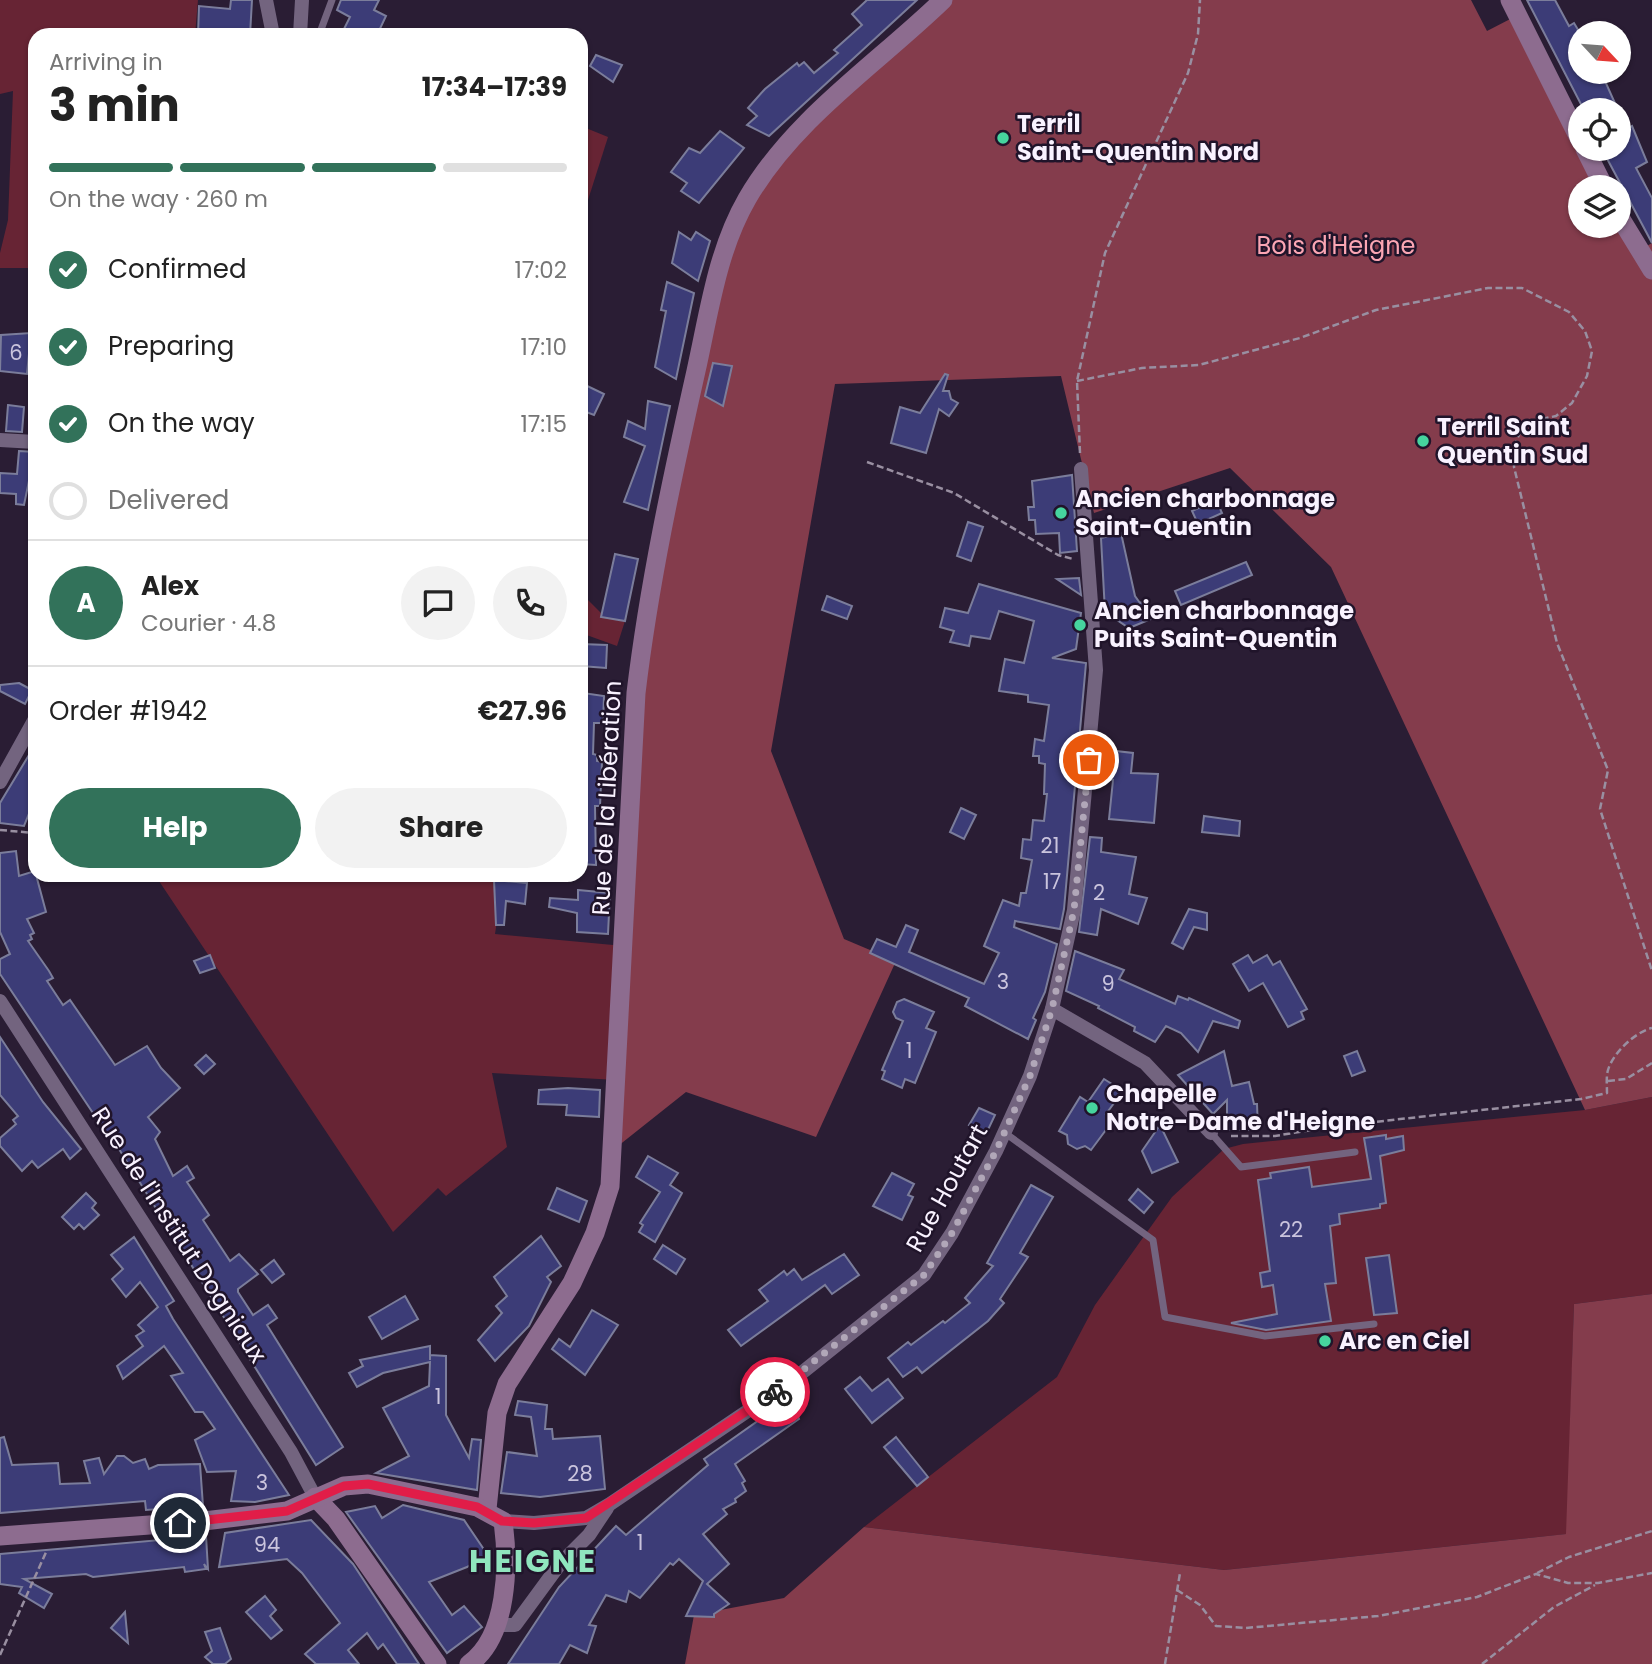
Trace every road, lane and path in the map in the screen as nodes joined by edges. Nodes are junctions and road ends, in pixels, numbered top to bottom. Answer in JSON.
{"nodes":[{"id":1,"x":266,"y":0,"type":"edge"},
{"id":2,"x":302,"y":0,"type":"edge"},
{"id":3,"x":332,"y":0,"type":"edge"},
{"id":4,"x":943,"y":0,"type":"edge"},
{"id":5,"x":1200,"y":0,"type":"edge"},
{"id":6,"x":1510,"y":0,"type":"edge"},
{"id":7,"x":272,"y":28,"type":"edge"},
{"id":8,"x":300,"y":28,"type":"edge"},
{"id":9,"x":322,"y":28,"type":"edge"},
{"id":10,"x":1568,"y":116,"type":"edge"},
{"id":11,"x":1631,"y":236,"type":"edge"},
{"id":12,"x":1652,"y":270,"type":"edge"},
{"id":13,"x":1077,"y":381,"type":"junction"},
{"id":14,"x":0,"y":440,"type":"edge"},
{"id":15,"x":28,"y":442,"type":"edge"},
{"id":16,"x":867,"y":463,"type":"dead end"},
{"id":17,"x":1081,"y":469,"type":"joint"},
{"id":18,"x":1090,"y":564,"type":"junction"},
{"id":19,"x":28,"y":732,"type":"edge"},
{"id":20,"x":0,"y":782,"type":"edge"},
{"id":21,"x":0,"y":830,"type":"edge"},
{"id":22,"x":28,"y":832,"type":"edge"},
{"id":23,"x":1652,"y":971,"type":"edge"},
{"id":24,"x":0,"y":1001,"type":"edge"},
{"id":25,"x":1052,"y":1009,"type":"junction"},
{"id":26,"x":1652,"y":1028,"type":"edge"},
{"id":27,"x":1652,"y":1063,"type":"edge"},
{"id":28,"x":1608,"y":1081,"type":"junction"},
{"id":29,"x":1005,"y":1133,"type":"junction"},
{"id":30,"x":1210,"y":1133,"type":"junction"},
{"id":31,"x":1355,"y":1152,"type":"dead end"},
{"id":32,"x":1374,"y":1324,"type":"dead end"},
{"id":33,"x":368,"y":1484,"type":"junction"},
{"id":34,"x":315,"y":1497,"type":"junction"},
{"id":35,"x":610,"y":1504,"type":"junction"},
{"id":36,"x":495,"y":1515,"type":"junction"},
{"id":37,"x":335,"y":1519,"type":"junction"},
{"id":38,"x":1652,"y":1531,"type":"edge"},
{"id":39,"x":44,"y":1533,"type":"junction"},
{"id":40,"x":0,"y":1536,"type":"edge"},
{"id":41,"x":1180,"y":1573,"type":"dead end"},
{"id":42,"x":1652,"y":1573,"type":"edge"},
{"id":43,"x":1536,"y":1574,"type":"junction"},
{"id":44,"x":1598,"y":1583,"type":"junction"},
{"id":45,"x":1177,"y":1590,"type":"junction"},
{"id":46,"x":498,"y":1625,"type":"junction"},
{"id":47,"x":0,"y":1655,"type":"edge"},
{"id":48,"x":437,"y":1664,"type":"edge"},
{"id":49,"x":469,"y":1664,"type":"edge"},
{"id":50,"x":1165,"y":1664,"type":"edge"},
{"id":51,"x":1482,"y":1664,"type":"edge"}],
"edges":[{"from":1,"to":7,"type":"street"},
{"from":2,"to":8,"type":"street"},
{"from":3,"to":9,"type":"lane"},
{"from":4,"to":36,"type":"street","name":"Rue de la Libération"},
{"from":5,"to":13,"type":"path"},
{"from":6,"to":10,"type":"street"},
{"from":11,"to":12,"type":"street"},
{"from":13,"to":17,"type":"path"},
{"from":13,"to":23,"type":"path"},
{"from":14,"to":15,"type":"street"},
{"from":16,"to":18,"type":"path"},
{"from":17,"to":18,"type":"street","name":"Rue Houtart"},
{"from":18,"to":25,"type":"street","name":"Rue Houtart"},
{"from":19,"to":20,"type":"street"},
{"from":21,"to":22,"type":"path"},
{"from":24,"to":34,"type":"street","name":"Rue de l'Institut Dogniaux"},
{"from":25,"to":29,"type":"street","name":"Rue Houtart"},
{"from":25,"to":30,"type":"street"},
{"from":26,"to":28,"type":"path"},
{"from":27,"to":28,"type":"path"},
{"from":28,"to":30,"type":"path"},
{"from":29,"to":32,"type":"lane"},
{"from":29,"to":35,"type":"street","name":"Rue Houtart"},
{"from":30,"to":31,"type":"lane"},
{"from":33,"to":34,"type":"street"},
{"from":33,"to":36,"type":"street"},
{"from":33,"to":37,"type":"street"},
{"from":34,"to":37,"type":"street"},
{"from":34,"to":39,"type":"street"},
{"from":35,"to":36,"type":"street","name":"Rue Houtart"},
{"from":35,"to":46,"type":"street"},
{"from":36,"to":46,"type":"street","name":"Rue de la Libération"},
{"from":37,"to":48,"type":"street"},
{"from":38,"to":43,"type":"path"},
{"from":39,"to":40,"type":"street"},
{"from":39,"to":47,"type":"path"},
{"from":41,"to":45,"type":"path"},
{"from":42,"to":44,"type":"path"},
{"from":43,"to":44,"type":"path"},
{"from":43,"to":45,"type":"path"},
{"from":44,"to":51,"type":"path"},
{"from":45,"to":50,"type":"path"},
{"from":46,"to":49,"type":"street"}]}
